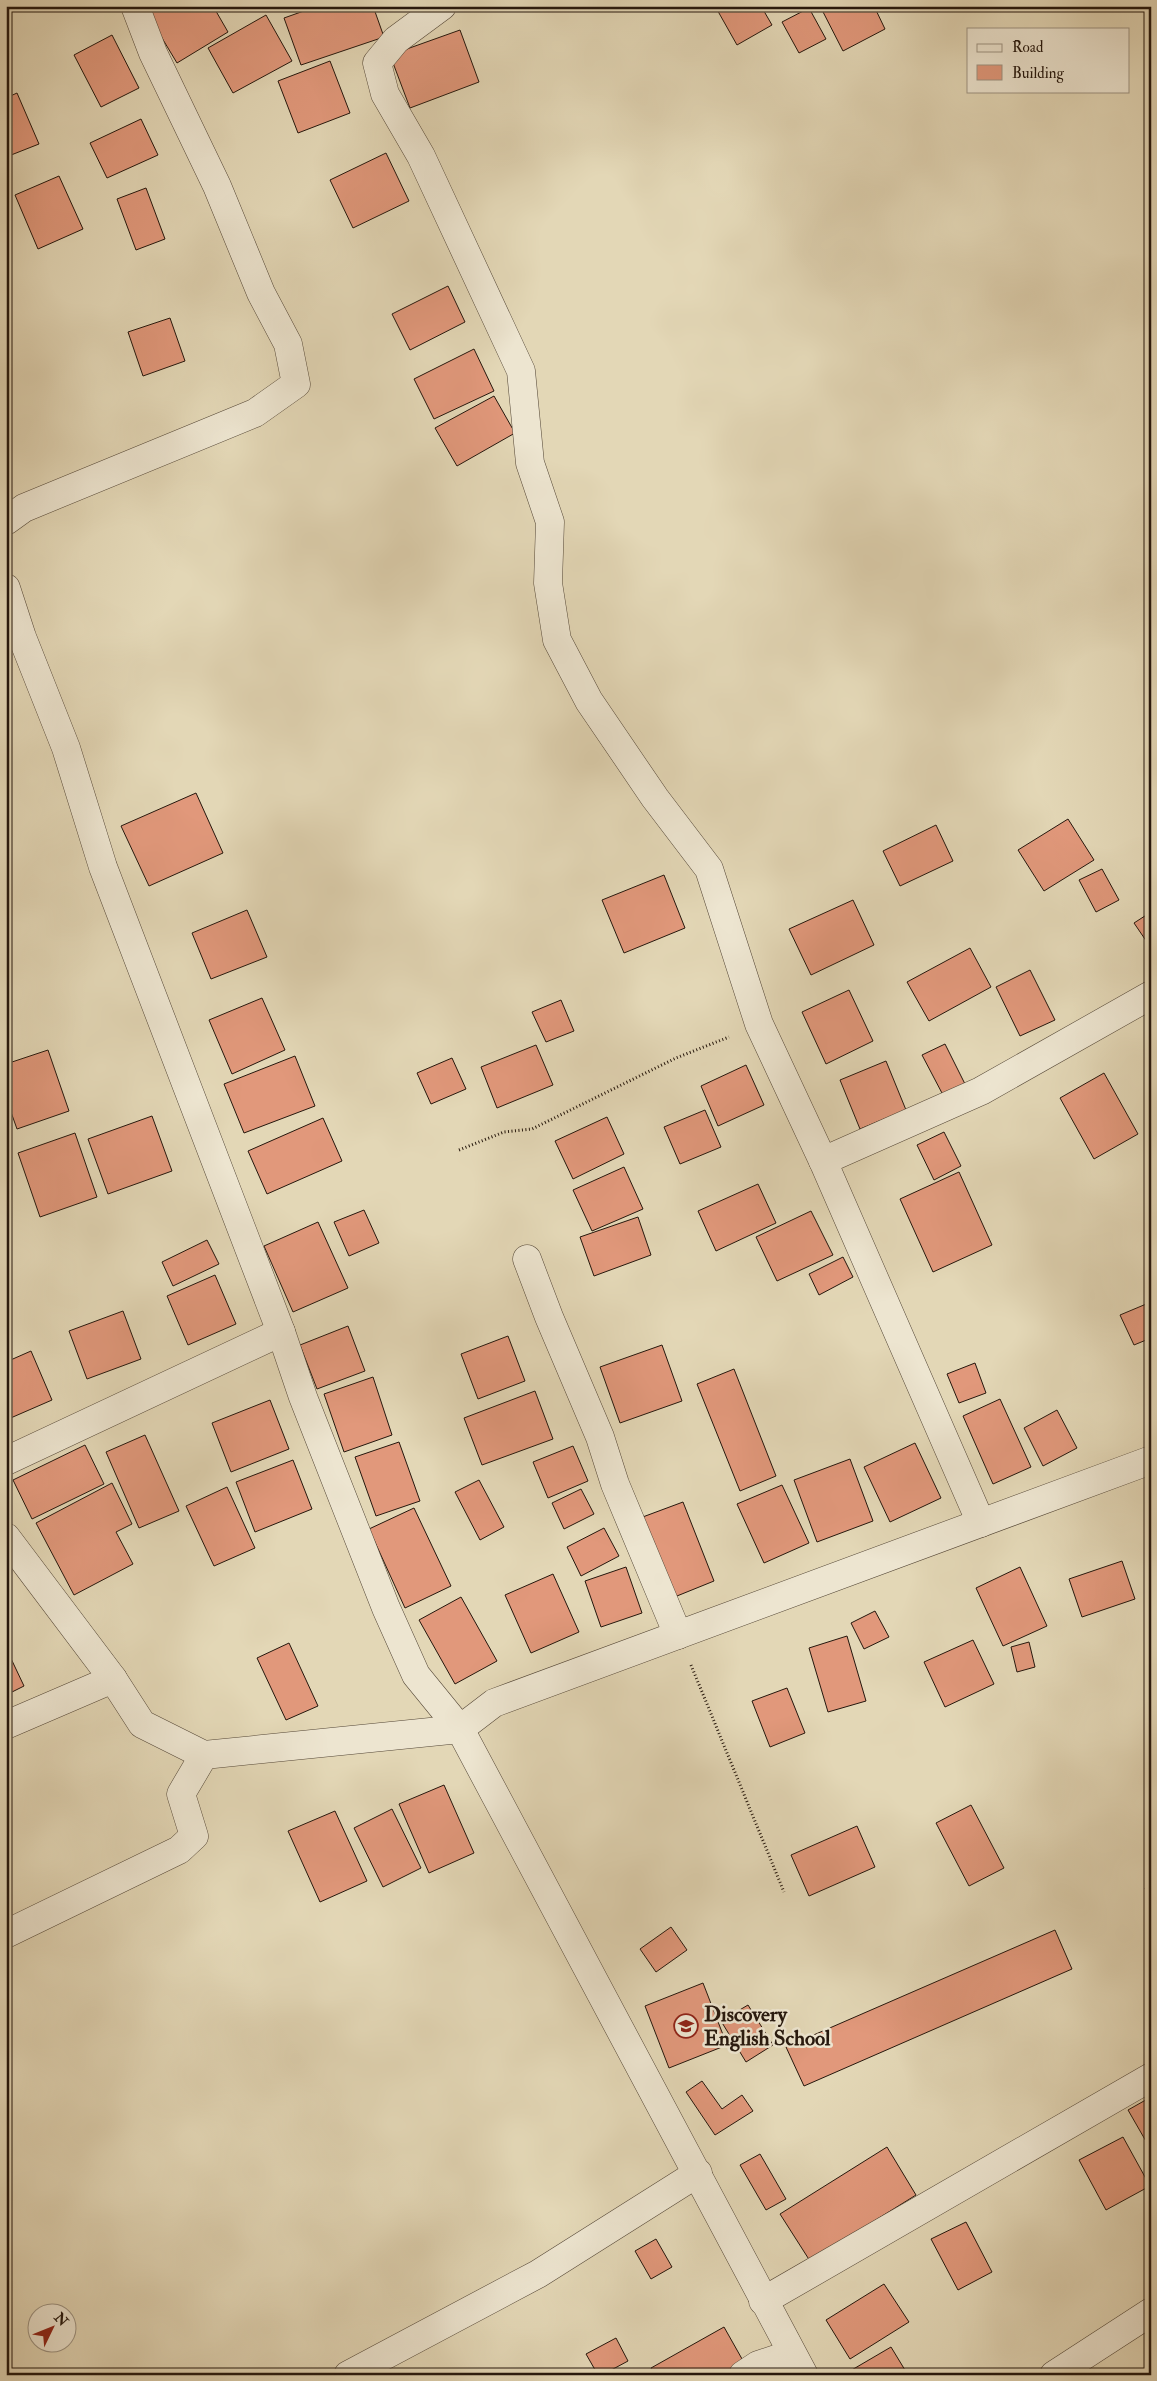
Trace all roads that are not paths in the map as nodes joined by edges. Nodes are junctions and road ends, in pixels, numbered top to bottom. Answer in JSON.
{"nodes":[{"id":1,"x":135,"y":6,"type":"edge"},
{"id":2,"x":442,"y":6,"type":"edge"},
{"id":3,"x":6,"y":521,"type":"edge"},
{"id":4,"x":6,"y":588,"type":"edge"},
{"id":5,"x":1151,"y":995,"type":"edge"},
{"id":6,"x":823,"y":1161,"type":"junction"},
{"id":7,"x":527,"y":1259,"type":"dead end"},
{"id":8,"x":281,"y":1332,"type":"junction"},
{"id":9,"x":1151,"y":1460,"type":"edge"},
{"id":10,"x":6,"y":1461,"type":"edge"},
{"id":11,"x":981,"y":1523,"type":"junction"},
{"id":12,"x":6,"y":1537,"type":"edge"},
{"id":13,"x":678,"y":1635,"type":"junction"},
{"id":14,"x":114,"y":1678,"type":"junction"},
{"id":15,"x":6,"y":1724,"type":"edge"},
{"id":16,"x":460,"y":1729,"type":"junction"},
{"id":17,"x":204,"y":1755,"type":"junction"},
{"id":18,"x":6,"y":1934,"type":"edge"},
{"id":19,"x":1151,"y":2078,"type":"edge"},
{"id":20,"x":698,"y":2173,"type":"junction"},
{"id":21,"x":763,"y":2301,"type":"junction"},
{"id":22,"x":1151,"y":2312,"type":"edge"},
{"id":23,"x":797,"y":2364,"type":"edge"},
{"id":24,"x":348,"y":2375,"type":"edge"},
{"id":25,"x":743,"y":2375,"type":"edge"},
{"id":26,"x":1054,"y":2375,"type":"edge"}],
"edges":[{"from":1,"to":3,"type":"street"},
{"from":2,"to":6,"type":"street"},
{"from":4,"to":8,"type":"street"},
{"from":5,"to":6,"type":"street"},
{"from":6,"to":11,"type":"street"},
{"from":7,"to":13,"type":"street"},
{"from":8,"to":10,"type":"street"},
{"from":8,"to":16,"type":"street"},
{"from":9,"to":11,"type":"street"},
{"from":11,"to":13,"type":"street"},
{"from":12,"to":14,"type":"street"},
{"from":13,"to":16,"type":"street"},
{"from":14,"to":15,"type":"street"},
{"from":14,"to":17,"type":"street"},
{"from":16,"to":17,"type":"street"},
{"from":16,"to":20,"type":"street"},
{"from":17,"to":18,"type":"street"},
{"from":19,"to":21,"type":"street"},
{"from":20,"to":21,"type":"street"},
{"from":20,"to":24,"type":"street"},
{"from":21,"to":23,"type":"street"},
{"from":22,"to":26,"type":"street"},
{"from":23,"to":25,"type":"street"}]}
